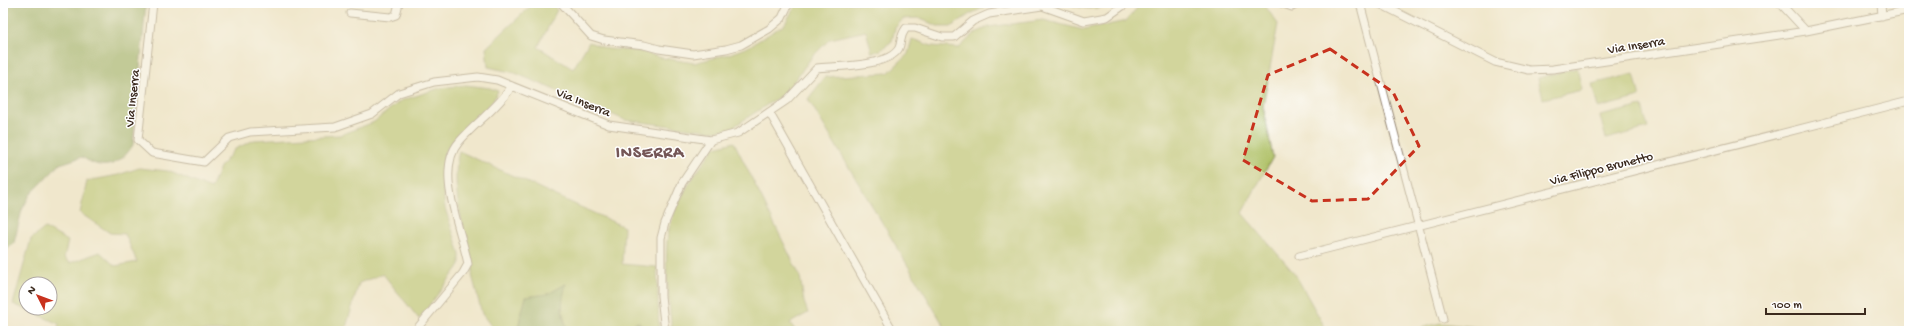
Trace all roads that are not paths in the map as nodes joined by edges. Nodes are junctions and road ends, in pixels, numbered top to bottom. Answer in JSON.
{"nodes":[{"id":1,"x":153,"y":3,"type":"edge"},
{"id":2,"x":399,"y":3,"type":"edge"},
{"id":3,"x":560,"y":3,"type":"edge"},
{"id":4,"x":789,"y":3,"type":"edge"},
{"id":5,"x":1127,"y":3,"type":"edge"},
{"id":6,"x":1280,"y":3,"type":"edge"},
{"id":7,"x":1299,"y":3,"type":"edge"},
{"id":8,"x":1360,"y":3,"type":"edge"},
{"id":9,"x":1378,"y":3,"type":"edge"},
{"id":10,"x":1780,"y":3,"type":"edge"},
{"id":11,"x":1882,"y":3,"type":"edge"},
{"id":12,"x":1909,"y":10,"type":"edge"},
{"id":13,"x":350,"y":13,"type":"dead end"},
{"id":14,"x":1882,"y":16,"type":"junction"},
{"id":15,"x":1806,"y":30,"type":"junction"},
{"id":16,"x":512,"y":86,"type":"junction"},
{"id":17,"x":1909,"y":101,"type":"edge"},
{"id":18,"x":769,"y":112,"type":"junction"},
{"id":19,"x":711,"y":140,"type":"junction"},
{"id":20,"x":1418,"y":226,"type":"junction"},
{"id":21,"x":1299,"y":256,"type":"dead end"},
{"id":22,"x":1443,"y":319,"type":"dead end"},
{"id":23,"x":416,"y":331,"type":"edge"},
{"id":24,"x":665,"y":331,"type":"edge"},
{"id":25,"x":893,"y":331,"type":"edge"}],
"edges":[{"from":1,"to":16,"type":"street","name":"Via Inserra"},
{"from":2,"to":13,"type":"street"},
{"from":3,"to":4,"type":"street"},
{"from":5,"to":18,"type":"street","name":"Via Inserra"},
{"from":6,"to":7,"type":"street"},
{"from":8,"to":20,"type":"street"},
{"from":9,"to":15,"type":"street","name":"Via Inserra"},
{"from":10,"to":15,"type":"street"},
{"from":11,"to":14,"type":"street"},
{"from":12,"to":14,"type":"street","name":"Via Inserra"},
{"from":14,"to":15,"type":"street","name":"Via Inserra"},
{"from":16,"to":19,"type":"street","name":"Via Inserra"},
{"from":16,"to":23,"type":"street"},
{"from":17,"to":20,"type":"street","name":"Via Filippo Brunetto"},
{"from":18,"to":19,"type":"street","name":"Via Inserra"},
{"from":18,"to":25,"type":"street"},
{"from":19,"to":24,"type":"street"},
{"from":20,"to":21,"type":"street","name":"Via Filippo Brunetto"},
{"from":20,"to":22,"type":"street"}]}
